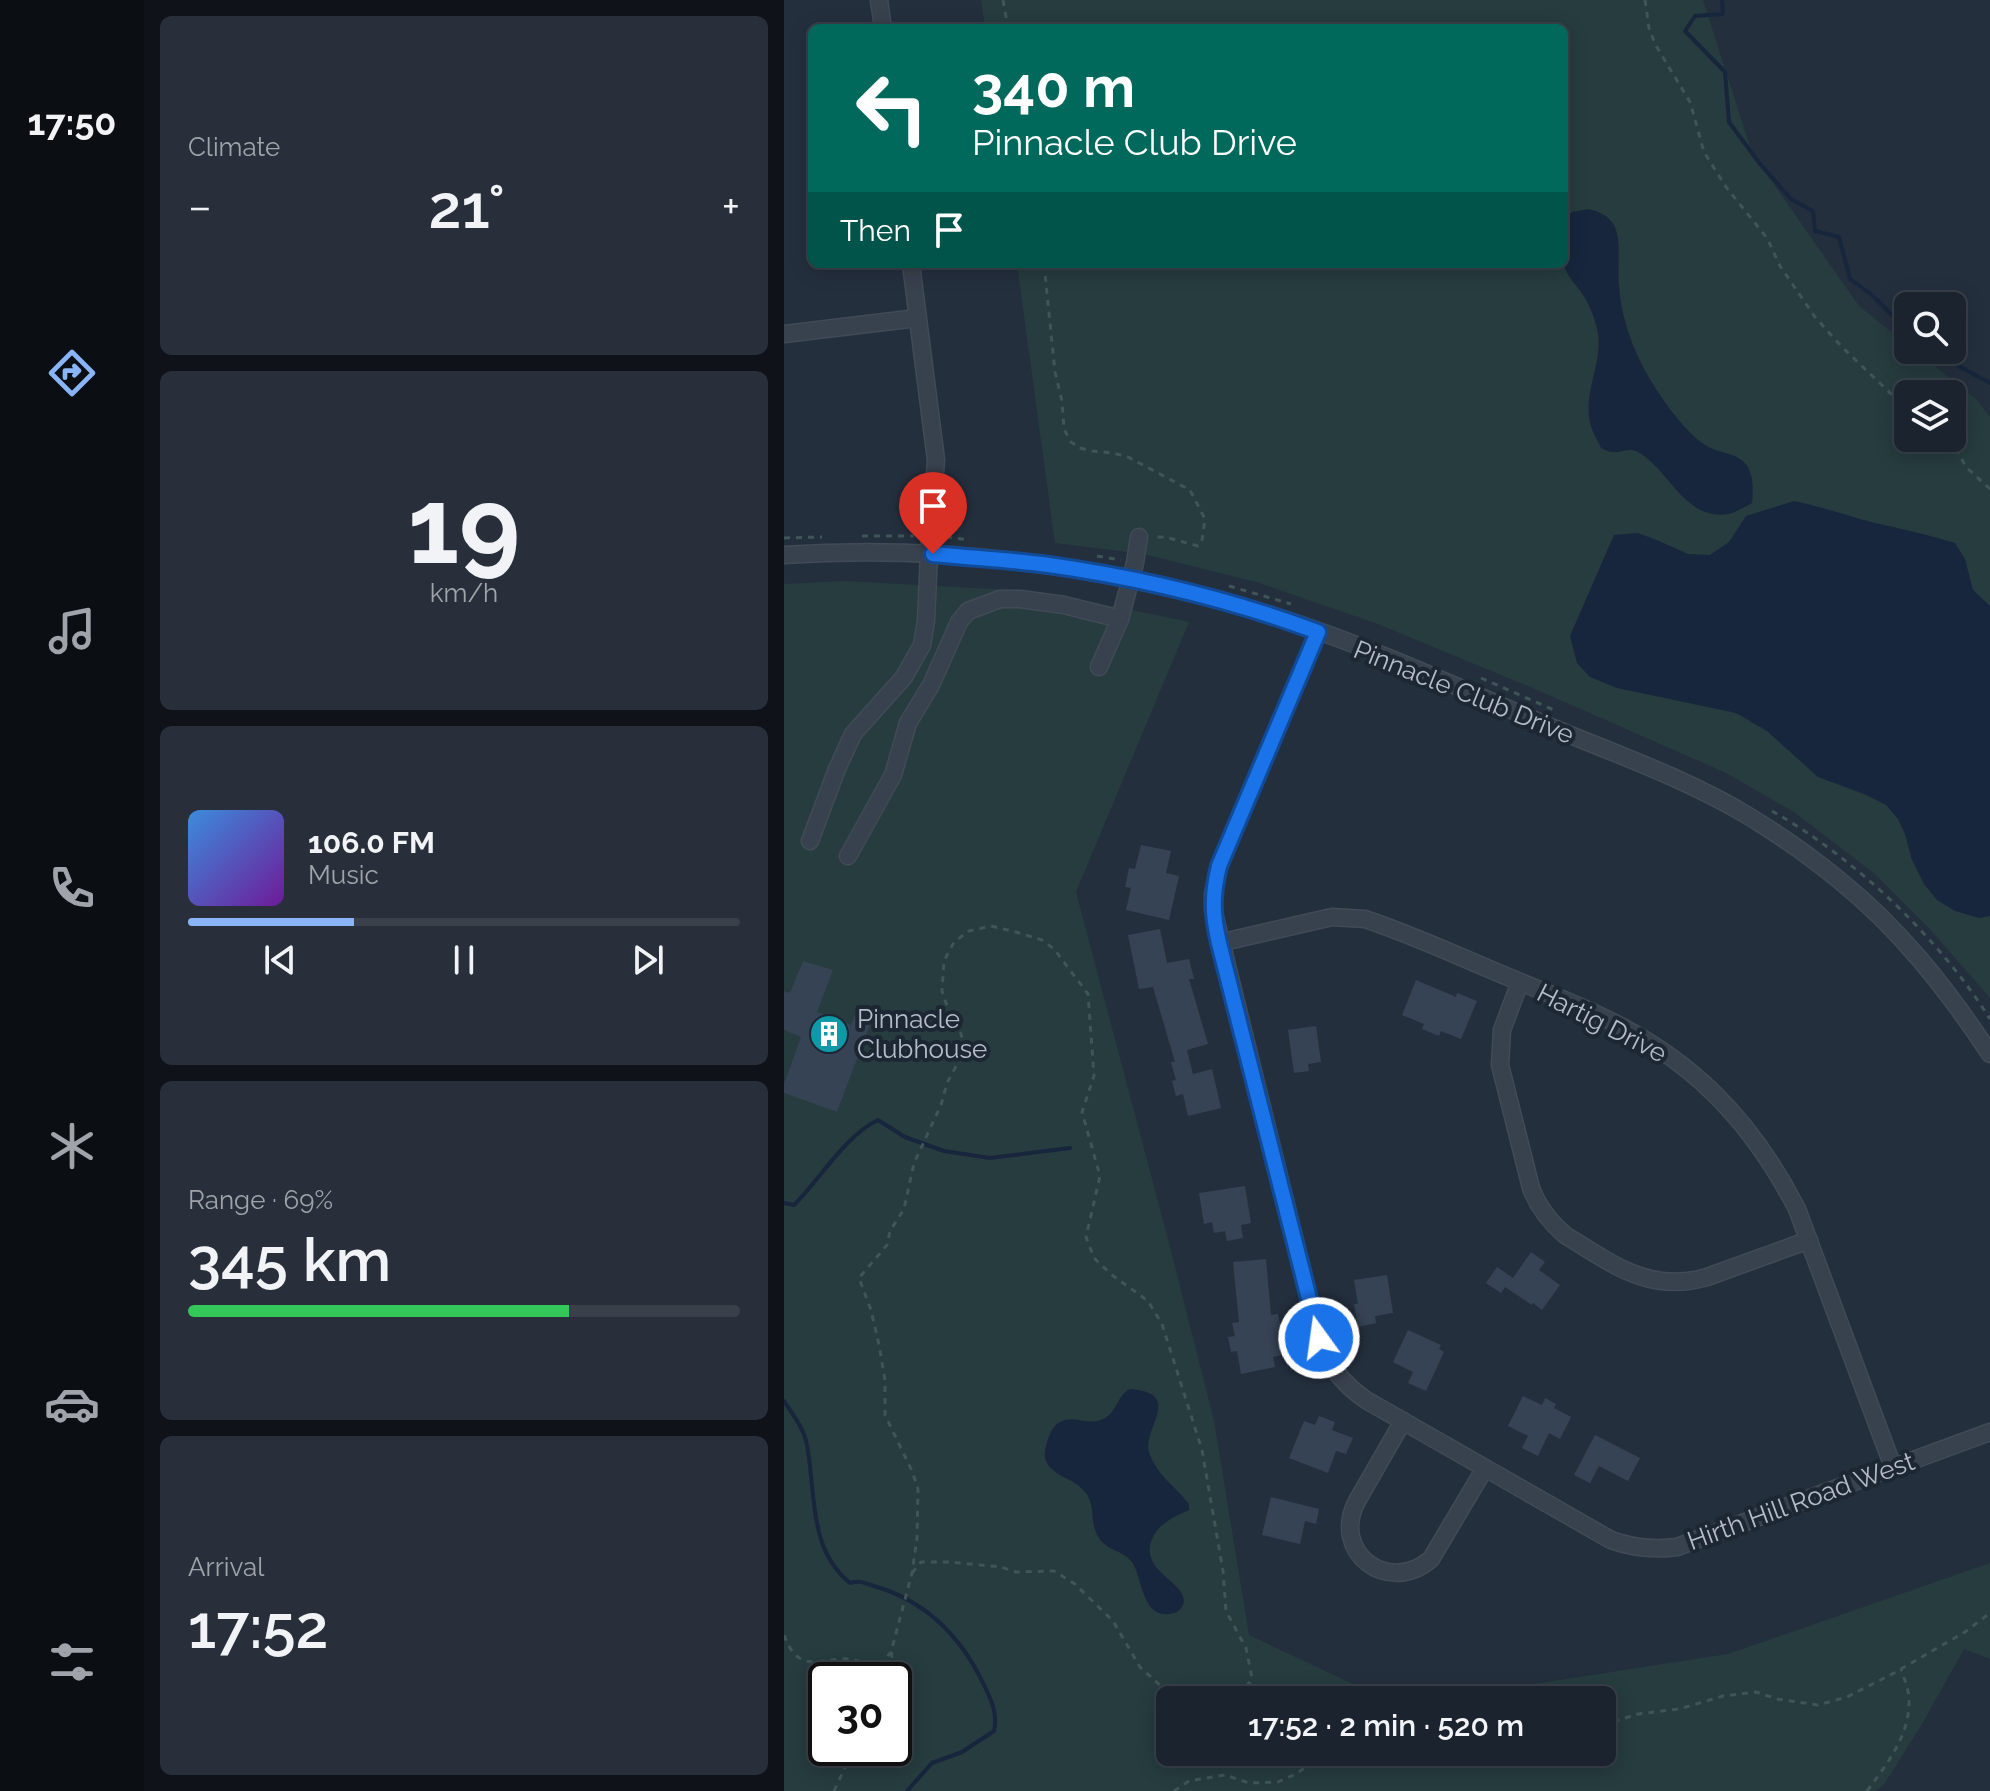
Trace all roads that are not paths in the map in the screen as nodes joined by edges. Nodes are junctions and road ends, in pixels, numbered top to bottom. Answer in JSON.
{"nodes":[{"id":1,"x":879,"y":0,"type":"edge"},
{"id":2,"x":882,"y":24,"type":"edge"},
{"id":3,"x":911,"y":268,"type":"edge"},
{"id":4,"x":917,"y":318,"type":"junction"},
{"id":5,"x":784,"y":334,"type":"edge"},
{"id":6,"x":1139,"y":537,"type":"road end"},
{"id":7,"x":929,"y":554,"type":"junction"},
{"id":8,"x":784,"y":555,"type":"edge"},
{"id":9,"x":1130,"y":580,"type":"junction"},
{"id":10,"x":1120,"y":619,"type":"junction"},
{"id":11,"x":1318,"y":632,"type":"junction"},
{"id":12,"x":1099,"y":667,"type":"dead end"},
{"id":13,"x":810,"y":841,"type":"dead end"},
{"id":14,"x":848,"y":856,"type":"dead end"},
{"id":15,"x":1219,"y":943,"type":"junction"},
{"id":16,"x":1520,"y":982,"type":"junction"},
{"id":17,"x":1990,"y":1054,"type":"edge"},
{"id":18,"x":1809,"y":1240,"type":"junction"},
{"id":19,"x":1403,"y":1421,"type":"junction"},
{"id":20,"x":1990,"y":1432,"type":"edge"},
{"id":21,"x":1479,"y":1465,"type":"junction"},
{"id":22,"x":1893,"y":1467,"type":"junction"}],
"edges":[{"from":1,"to":2,"type":"street"},
{"from":3,"to":4,"type":"street"},
{"from":4,"to":5,"type":"street"},
{"from":4,"to":7,"type":"street"},
{"from":6,"to":9,"type":"street"},
{"from":7,"to":8,"type":"street","name":"Pinnacle Club Drive"},
{"from":7,"to":9,"type":"street","name":"Pinnacle Club Drive"},
{"from":7,"to":13,"type":"street"},
{"from":9,"to":10,"type":"street"},
{"from":9,"to":11,"type":"street","name":"Pinnacle Club Drive"},
{"from":10,"to":12,"type":"street"},
{"from":10,"to":14,"type":"street"},
{"from":11,"to":15,"type":"street","name":"Hirth Hill Road West"},
{"from":11,"to":17,"type":"street","name":"Pinnacle Club Drive"},
{"from":15,"to":16,"type":"street","name":"Hartig Drive"},
{"from":15,"to":19,"type":"street","name":"Hirth Hill Road West"},
{"from":16,"to":18,"type":"street","name":"Hartig Drive"},
{"from":16,"to":18,"type":"street"},
{"from":18,"to":22,"type":"street","name":"Hartig Drive"},
{"from":19,"to":21,"type":"street","name":"Hirth Hill Road West"},
{"from":19,"to":21,"type":"street"},
{"from":20,"to":22,"type":"street","name":"Hirth Hill Road West"},
{"from":21,"to":22,"type":"street","name":"Hirth Hill Road West"}]}
